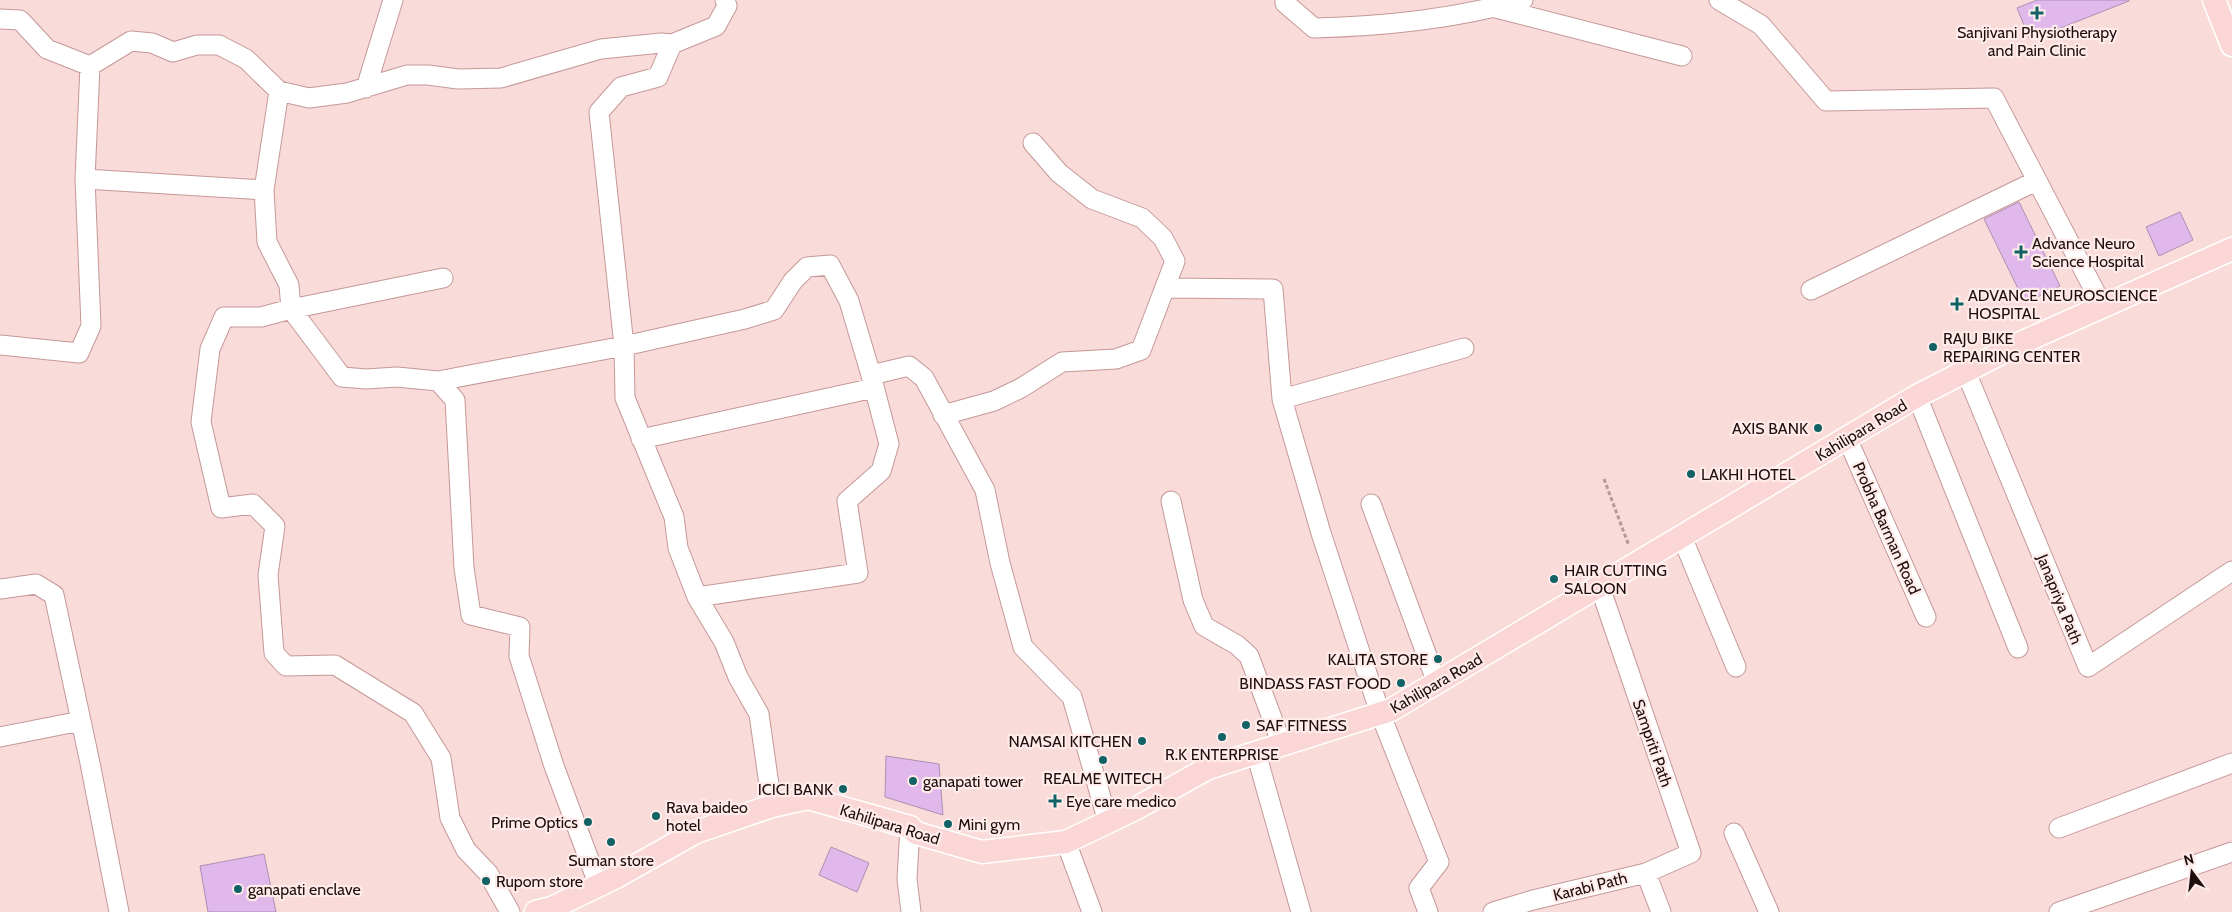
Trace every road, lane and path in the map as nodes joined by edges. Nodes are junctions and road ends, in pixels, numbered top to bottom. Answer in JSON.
{"nodes":[{"id":1,"x":393,"y":0,"type":"edge"},
{"id":2,"x":725,"y":0,"type":"edge"},
{"id":3,"x":1285,"y":0,"type":"edge"},
{"id":4,"x":1523,"y":0,"type":"edge"},
{"id":5,"x":1719,"y":0,"type":"edge"},
{"id":6,"x":2214,"y":0,"type":"edge"},
{"id":7,"x":1495,"y":7,"type":"junction"},
{"id":8,"x":0,"y":19,"type":"edge"},
{"id":9,"x":672,"y":44,"type":"junction"},
{"id":10,"x":2232,"y":44,"type":"edge"},
{"id":11,"x":1682,"y":56,"type":"dead end"},
{"id":12,"x":90,"y":66,"type":"junction"},
{"id":13,"x":366,"y":88,"type":"junction"},
{"id":14,"x":279,"y":91,"type":"junction"},
{"id":15,"x":1033,"y":143,"type":"dead end"},
{"id":16,"x":85,"y":179,"type":"junction"},
{"id":17,"x":2036,"y":181,"type":"junction"},
{"id":18,"x":264,"y":190,"type":"junction"},
{"id":19,"x":2232,"y":249,"type":"edge"},
{"id":20,"x":443,"y":278,"type":"dead end"},
{"id":21,"x":1165,"y":288,"type":"junction"},
{"id":22,"x":1811,"y":290,"type":"dead end"},
{"id":23,"x":2103,"y":307,"type":"junction"},
{"id":24,"x":291,"y":309,"type":"junction"},
{"id":25,"x":0,"y":345,"type":"edge"},
{"id":26,"x":624,"y":346,"type":"junction"},
{"id":27,"x":1464,"y":348,"type":"dead end"},
{"id":28,"x":1966,"y":372,"type":"junction"},
{"id":29,"x":438,"y":381,"type":"junction"},
{"id":30,"x":873,"y":382,"type":"junction"},
{"id":31,"x":1916,"y":396,"type":"junction"},
{"id":32,"x":1282,"y":399,"type":"junction"},
{"id":33,"x":943,"y":415,"type":"junction"},
{"id":34,"x":1847,"y":438,"type":"junction"},
{"id":35,"x":641,"y":439,"type":"junction"},
{"id":36,"x":1604,"y":479,"type":"dead end"},
{"id":37,"x":1171,"y":501,"type":"dead end"},
{"id":38,"x":1371,"y":504,"type":"dead end"},
{"id":39,"x":1682,"y":537,"type":"junction"},
{"id":40,"x":1629,"y":546,"type":"dead end"},
{"id":41,"x":2232,"y":571,"type":"edge"},
{"id":42,"x":1600,"y":587,"type":"junction"},
{"id":43,"x":0,"y":589,"type":"edge"},
{"id":44,"x":697,"y":597,"type":"junction"},
{"id":45,"x":1926,"y":617,"type":"dead end"},
{"id":46,"x":2018,"y":648,"type":"dead end"},
{"id":47,"x":1736,"y":667,"type":"dead end"},
{"id":48,"x":1437,"y":683,"type":"junction"},
{"id":49,"x":1380,"y":713,"type":"junction"},
{"id":50,"x":81,"y":721,"type":"junction"},
{"id":51,"x":0,"y":737,"type":"edge"},
{"id":52,"x":1282,"y":745,"type":"junction"},
{"id":53,"x":1256,"y":754,"type":"junction"},
{"id":54,"x":2232,"y":763,"type":"edge"},
{"id":55,"x":772,"y":806,"type":"junction"},
{"id":56,"x":1108,"y":822,"type":"junction"},
{"id":57,"x":910,"y":827,"type":"junction"},
{"id":58,"x":2059,"y":828,"type":"dead end"},
{"id":59,"x":1734,"y":833,"type":"dead end"},
{"id":60,"x":1066,"y":842,"type":"junction"},
{"id":61,"x":2232,"y":852,"type":"edge"},
{"id":62,"x":1646,"y":872,"type":"junction"},
{"id":63,"x":599,"y":886,"type":"junction"},
{"id":64,"x":1535,"y":906,"type":"edge"},
{"id":65,"x":119,"y":912,"type":"edge"},
{"id":66,"x":510,"y":912,"type":"edge"},
{"id":67,"x":536,"y":912,"type":"edge"},
{"id":68,"x":911,"y":912,"type":"edge"},
{"id":69,"x":1092,"y":912,"type":"edge"},
{"id":70,"x":1301,"y":912,"type":"edge"},
{"id":71,"x":1428,"y":912,"type":"edge"},
{"id":72,"x":1493,"y":912,"type":"edge"},
{"id":73,"x":1661,"y":912,"type":"edge"},
{"id":74,"x":1769,"y":912,"type":"edge"},
{"id":75,"x":2059,"y":912,"type":"edge"}],
"edges":[{"from":1,"to":13,"type":"street"},
{"from":2,"to":9,"type":"street"},
{"from":3,"to":7,"type":"street"},
{"from":4,"to":7,"type":"street"},
{"from":5,"to":17,"type":"street"},
{"from":6,"to":10,"type":"main road"},
{"from":7,"to":11,"type":"street"},
{"from":8,"to":12,"type":"street"},
{"from":9,"to":13,"type":"street"},
{"from":9,"to":26,"type":"street"},
{"from":12,"to":14,"type":"street"},
{"from":12,"to":16,"type":"street"},
{"from":13,"to":14,"type":"street"},
{"from":14,"to":18,"type":"street"},
{"from":15,"to":21,"type":"street"},
{"from":16,"to":18,"type":"street"},
{"from":16,"to":25,"type":"street"},
{"from":17,"to":22,"type":"street"},
{"from":17,"to":23,"type":"street"},
{"from":18,"to":24,"type":"street"},
{"from":19,"to":23,"type":"main road","name":"Kahilipara Road"},
{"from":20,"to":24,"type":"street"},
{"from":21,"to":32,"type":"street"},
{"from":21,"to":33,"type":"street"},
{"from":23,"to":28,"type":"main road","name":"Kahilipara Road"},
{"from":24,"to":29,"type":"street"},
{"from":24,"to":66,"type":"street"},
{"from":26,"to":29,"type":"street"},
{"from":26,"to":30,"type":"street"},
{"from":26,"to":35,"type":"street"},
{"from":27,"to":32,"type":"street"},
{"from":28,"to":31,"type":"main road","name":"Kahilipara Road"},
{"from":28,"to":41,"type":"street","name":"Janapriya Path"},
{"from":29,"to":63,"type":"street"},
{"from":30,"to":33,"type":"street"},
{"from":30,"to":35,"type":"street"},
{"from":30,"to":44,"type":"street"},
{"from":31,"to":34,"type":"main road","name":"Kahilipara Road"},
{"from":31,"to":46,"type":"street"},
{"from":32,"to":49,"type":"street"},
{"from":33,"to":56,"type":"street"},
{"from":34,"to":39,"type":"main road","name":"Kahilipara Road"},
{"from":34,"to":45,"type":"street","name":"Probha Barman Road"},
{"from":35,"to":44,"type":"street"},
{"from":36,"to":40,"type":"path"},
{"from":37,"to":52,"type":"street"},
{"from":38,"to":48,"type":"street"},
{"from":39,"to":42,"type":"main road","name":"Kahilipara Road"},
{"from":39,"to":47,"type":"street"},
{"from":42,"to":48,"type":"main road","name":"Kahilipara Road"},
{"from":42,"to":62,"type":"street","name":"Sampriti Path"},
{"from":43,"to":50,"type":"street"},
{"from":44,"to":55,"type":"street"},
{"from":48,"to":49,"type":"main road","name":"Kahilipara Road"},
{"from":49,"to":52,"type":"main road","name":"Kahilipara Road"},
{"from":49,"to":71,"type":"street"},
{"from":50,"to":51,"type":"street"},
{"from":50,"to":65,"type":"street"},
{"from":52,"to":53,"type":"main road","name":"Kahilipara Road"},
{"from":53,"to":56,"type":"main road","name":"Kahilipara Road"},
{"from":53,"to":70,"type":"street"},
{"from":54,"to":58,"type":"street"},
{"from":55,"to":57,"type":"main road","name":"Kahilipara Road"},
{"from":55,"to":63,"type":"main road","name":"Kahilipara Road"},
{"from":56,"to":60,"type":"main road","name":"Kahilipara Road"},
{"from":57,"to":60,"type":"main road","name":"Kahilipara Road"},
{"from":57,"to":68,"type":"street"},
{"from":59,"to":74,"type":"street"},
{"from":60,"to":69,"type":"street"},
{"from":61,"to":75,"type":"street"},
{"from":62,"to":64,"type":"street","name":"Karabi Path"},
{"from":62,"to":73,"type":"street","name":"Karabi Path"},
{"from":63,"to":67,"type":"main road","name":"Kahilipara Road"},
{"from":64,"to":72,"type":"street","name":"Karabi Path"}]}
